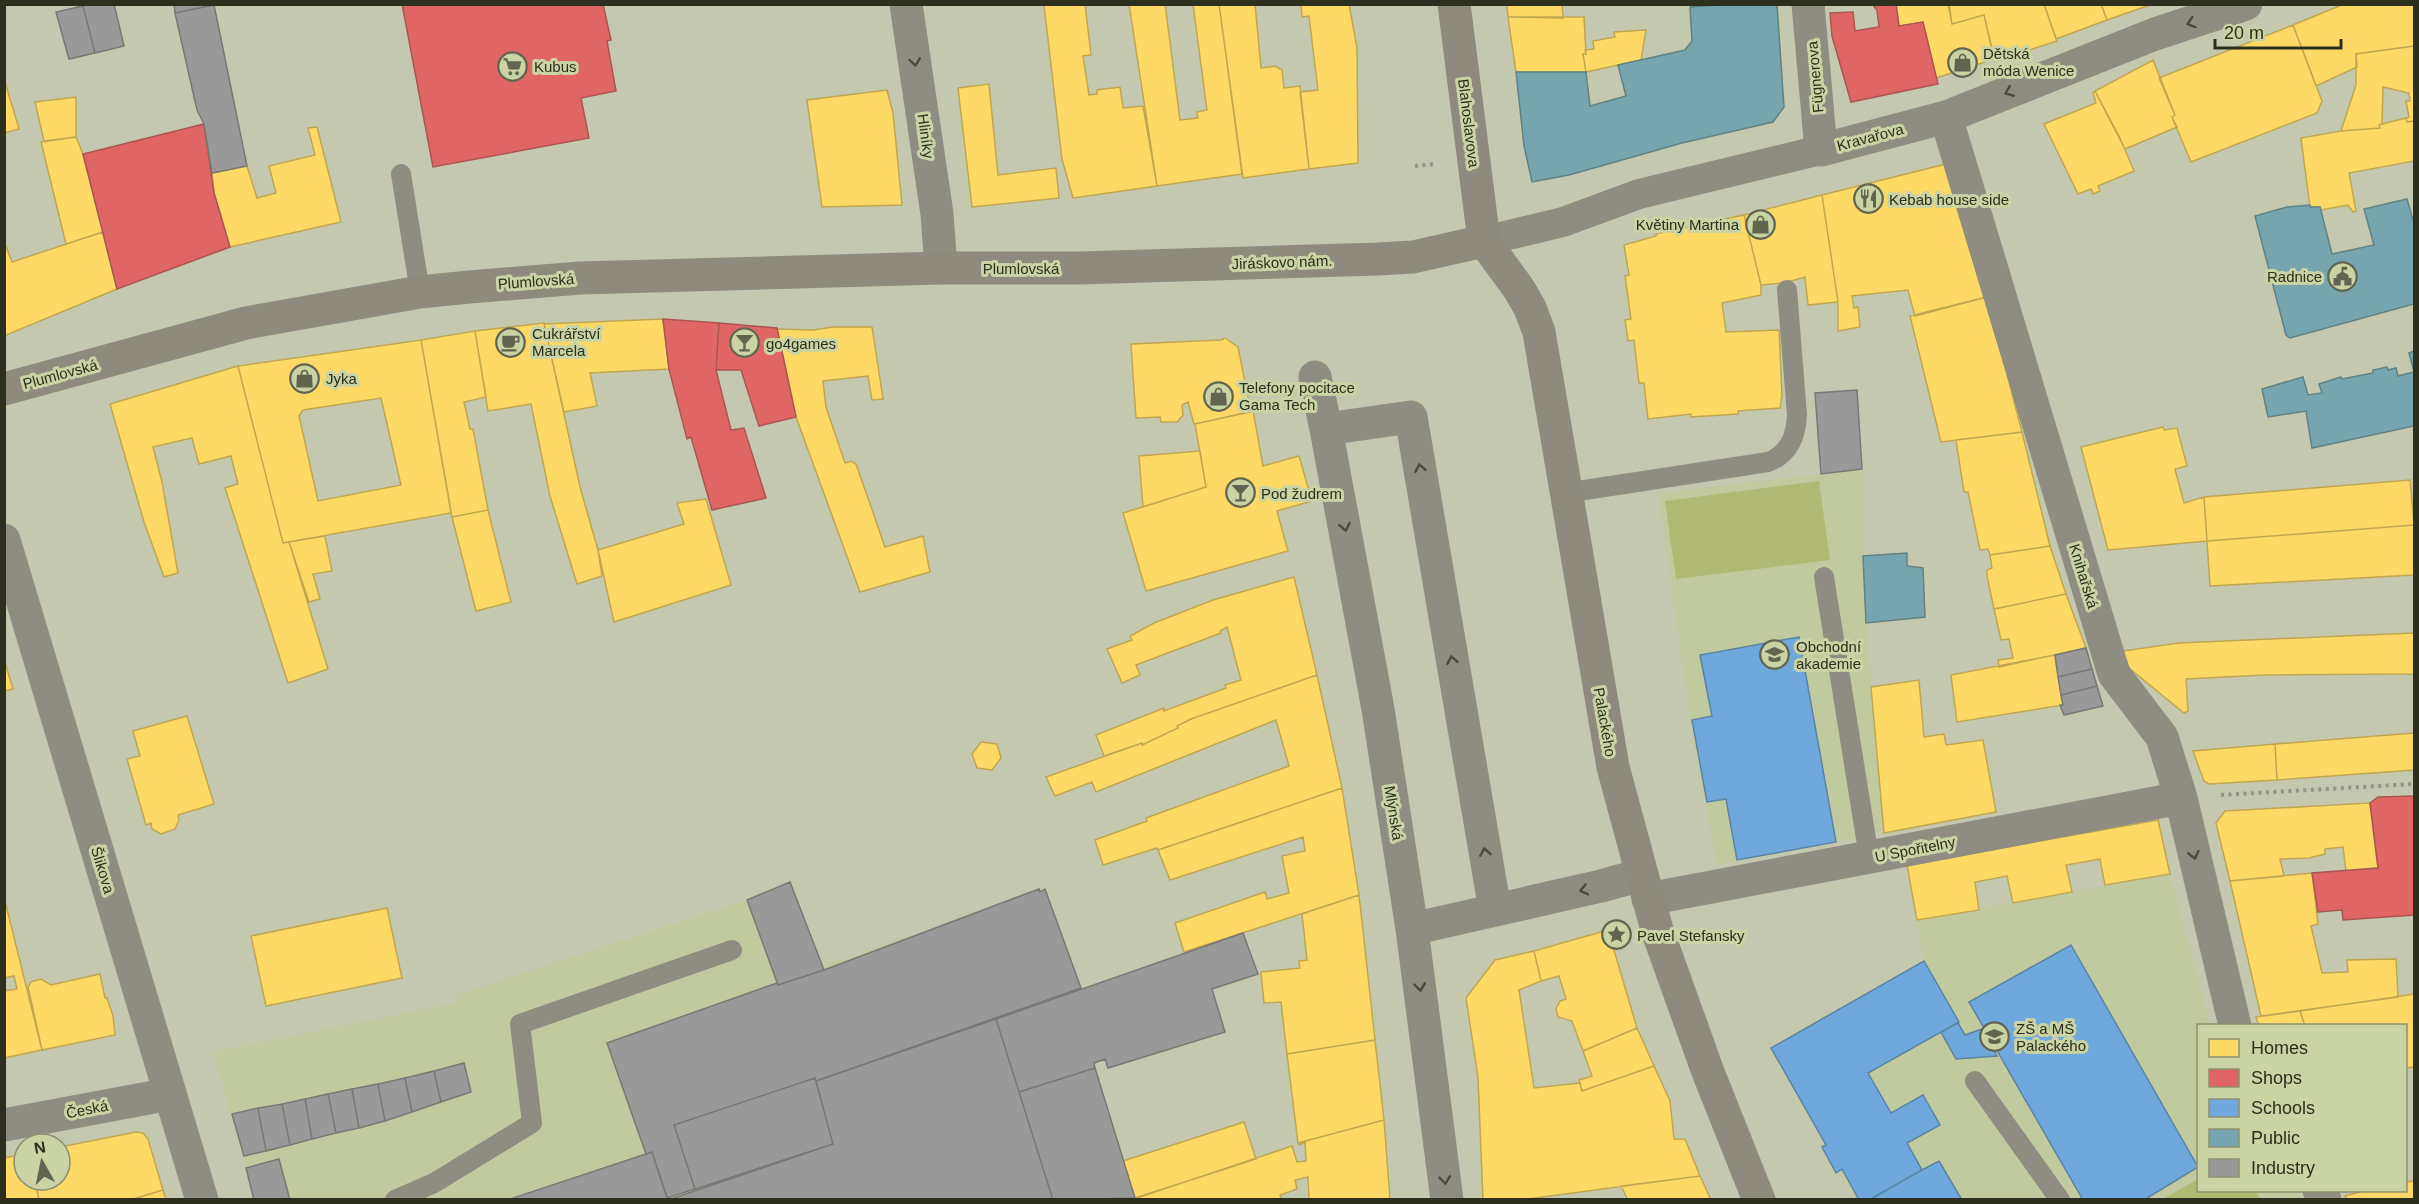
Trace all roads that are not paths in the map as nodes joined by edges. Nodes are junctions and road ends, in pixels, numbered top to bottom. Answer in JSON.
{"nodes":[{"id":1,"x":906,"y":4,"type":"edge"},
{"id":2,"x":1454,"y":4,"type":"edge"},
{"id":3,"x":1808,"y":4,"type":"edge"},
{"id":4,"x":2246,"y":4,"type":"edge"},
{"id":5,"x":1946,"y":117,"type":"junction"},
{"id":6,"x":1821,"y":150,"type":"junction"},
{"id":7,"x":401,"y":174,"type":"dead end"},
{"id":8,"x":1484,"y":241,"type":"junction"},
{"id":9,"x":941,"y":268,"type":"junction"},
{"id":10,"x":1079,"y":268,"type":"joint"},
{"id":11,"x":1787,"y":290,"type":"dead end"},
{"id":12,"x":420,"y":292,"type":"junction"},
{"id":13,"x":1315,"y":377,"type":"dead end"},
{"id":14,"x":4,"y":389,"type":"edge"},
{"id":15,"x":1326,"y":429,"type":"junction"},
{"id":16,"x":1565,"y":493,"type":"junction"},
{"id":17,"x":4,"y":540,"type":"edge"},
{"id":18,"x":1824,"y":577,"type":"dead end"},
{"id":19,"x":2181,"y":798,"type":"junction"},
{"id":20,"x":1869,"y":857,"type":"junction"},
{"id":21,"x":1645,"y":887,"type":"junction"},
{"id":22,"x":1495,"y":910,"type":"junction"},
{"id":23,"x":1412,"y":929,"type":"junction"},
{"id":24,"x":732,"y":950,"type":"dead end"},
{"id":25,"x":2235,"y":1024,"type":"edge"},
{"id":26,"x":1975,"y":1081,"type":"dead end"},
{"id":27,"x":170,"y":1094,"type":"junction"},
{"id":28,"x":4,"y":1125,"type":"edge"},
{"id":29,"x":202,"y":1200,"type":"edge"},
{"id":30,"x":395,"y":1200,"type":"edge"},
{"id":31,"x":1448,"y":1200,"type":"edge"},
{"id":32,"x":1760,"y":1200,"type":"edge"},
{"id":33,"x":2060,"y":1200,"type":"edge"}],
"edges":[{"from":1,"to":9,"type":"street","name":"Hliníky","one_way":true},
{"from":2,"to":8,"type":"main road","name":"Blahoslavova"},
{"from":3,"to":6,"type":"street","name":"Fügnerova"},
{"from":4,"to":5,"type":"street","name":"Kravařova","one_way":true},
{"from":5,"to":6,"type":"street","name":"Kravařova"},
{"from":5,"to":19,"type":"street","name":"Knihařská"},
{"from":6,"to":8,"type":"street","name":"Kravařova"},
{"from":7,"to":12,"type":"lane"},
{"from":8,"to":10,"type":"main road","name":"Jiráskovo nám."},
{"from":8,"to":16,"type":"main road","name":"Palackého"},
{"from":9,"to":10,"type":"main road","name":"Plumlovská"},
{"from":9,"to":12,"type":"main road","name":"Plumlovská"},
{"from":11,"to":16,"type":"lane"},
{"from":12,"to":14,"type":"main road","name":"Plumlovská"},
{"from":13,"to":15,"type":"street","name":"Mlýnská"},
{"from":22,"to":15,"type":"street","one_way":true},
{"from":15,"to":23,"type":"street","name":"Mlýnská","one_way":true},
{"from":16,"to":21,"type":"main road","name":"Palackého"},
{"from":17,"to":27,"type":"street","name":"Šlikova"},
{"from":18,"to":20,"type":"lane"},
{"from":19,"to":20,"type":"street","name":"U Spořitelny"},
{"from":19,"to":25,"type":"street","name":"Knihařská","one_way":true},
{"from":20,"to":21,"type":"street","name":"U Spořitelny"},
{"from":21,"to":22,"type":"street","name":"U Spořitelny","one_way":true},
{"from":21,"to":32,"type":"main road","name":"Palackého"},
{"from":22,"to":23,"type":"street","name":"U Spořitelny"},
{"from":23,"to":31,"type":"street","name":"Mlýnská","one_way":true},
{"from":24,"to":30,"type":"lane"},
{"from":26,"to":33,"type":"lane"},
{"from":27,"to":28,"type":"street","name":"Česká"},
{"from":27,"to":29,"type":"street","name":"Šlikova"}]}
